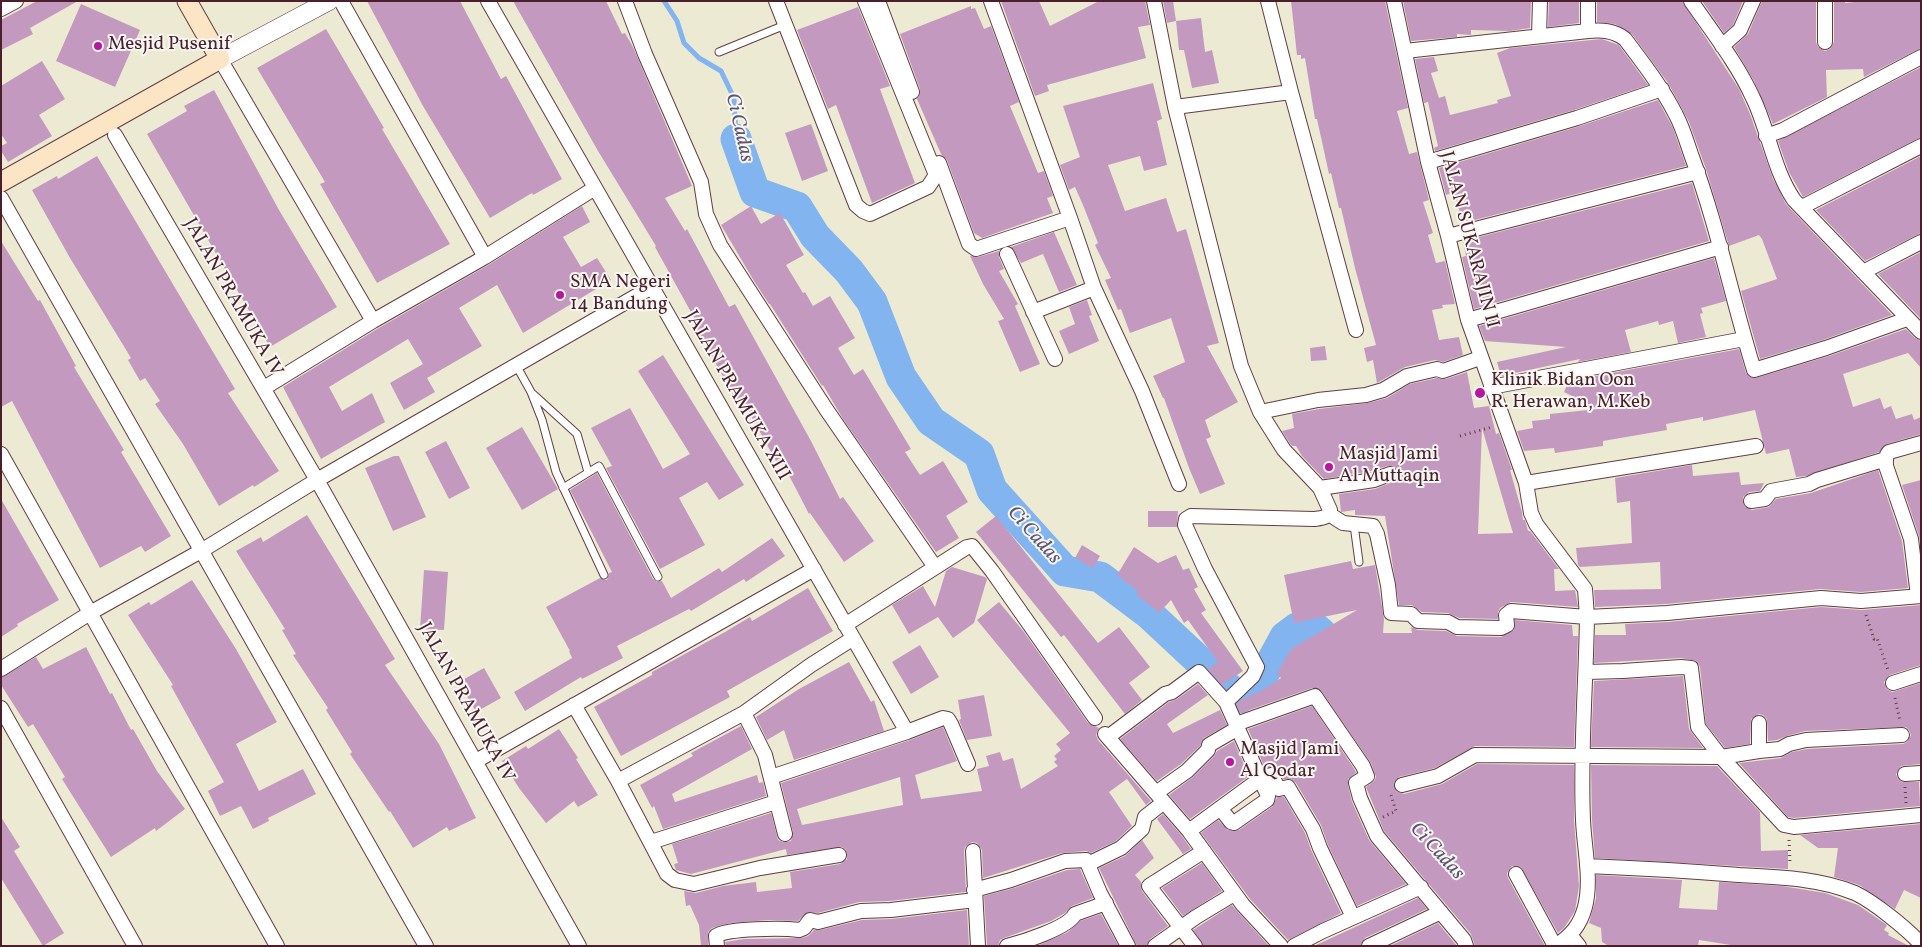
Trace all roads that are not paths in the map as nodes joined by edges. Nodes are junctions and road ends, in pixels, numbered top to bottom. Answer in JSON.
{"nodes":[{"id":1,"x":16,"y":1,"type":"edge"},
{"id":2,"x":187,"y":1,"type":"edge"},
{"id":3,"x":329,"y":1,"type":"edge"},
{"id":4,"x":341,"y":1,"type":"edge"},
{"id":5,"x":488,"y":1,"type":"edge"},
{"id":6,"x":625,"y":1,"type":"edge"},
{"id":7,"x":776,"y":1,"type":"edge"},
{"id":8,"x":865,"y":1,"type":"edge"},
{"id":9,"x":878,"y":1,"type":"edge"},
{"id":10,"x":991,"y":1,"type":"edge"},
{"id":11,"x":1154,"y":1,"type":"edge"},
{"id":12,"x":1268,"y":1,"type":"edge"},
{"id":13,"x":1394,"y":1,"type":"edge"},
{"id":14,"x":1540,"y":1,"type":"edge"},
{"id":15,"x":1588,"y":1,"type":"edge"},
{"id":16,"x":1691,"y":1,"type":"edge"},
{"id":17,"x":1753,"y":1,"type":"edge"},
{"id":18,"x":1825,"y":1,"type":"edge"},
{"id":19,"x":1,"y":9,"type":"edge"},
{"id":20,"x":785,"y":25,"type":"junction"},
{"id":21,"x":1588,"y":31,"type":"junction"},
{"id":22,"x":1539,"y":36,"type":"junction"},
{"id":23,"x":1825,"y":42,"type":"dead end"},
{"id":24,"x":1722,"y":46,"type":"junction"},
{"id":25,"x":1405,"y":51,"type":"junction"},
{"id":26,"x":719,"y":52,"type":"dead end"},
{"id":27,"x":1921,"y":57,"type":"edge"},
{"id":28,"x":220,"y":59,"type":"junction"},
{"id":29,"x":1662,"y":89,"type":"junction"},
{"id":30,"x":1290,"y":92,"type":"junction"},
{"id":31,"x":1175,"y":107,"type":"junction"},
{"id":32,"x":115,"y":135,"type":"dead end"},
{"id":33,"x":1766,"y":136,"type":"junction"},
{"id":34,"x":1921,"y":146,"type":"edge"},
{"id":35,"x":1428,"y":162,"type":"junction"},
{"id":36,"x":1698,"y":172,"type":"junction"},
{"id":37,"x":1,"y":182,"type":"edge"},
{"id":38,"x":595,"y":188,"type":"junction"},
{"id":39,"x":1,"y":198,"type":"edge"},
{"id":40,"x":1802,"y":206,"type":"junction"},
{"id":41,"x":1070,"y":218,"type":"junction"},
{"id":42,"x":1448,"y":236,"type":"junction"},
{"id":43,"x":1921,"y":242,"type":"edge"},
{"id":44,"x":1721,"y":247,"type":"junction"},
{"id":45,"x":1007,"y":254,"type":"dead end"},
{"id":46,"x":485,"y":257,"type":"junction"},
{"id":47,"x":1863,"y":272,"type":"junction"},
{"id":48,"x":652,"y":286,"type":"junction"},
{"id":49,"x":1094,"y":288,"type":"junction"},
{"id":50,"x":1033,"y":312,"type":"junction"},
{"id":51,"x":1907,"y":319,"type":"junction"},
{"id":52,"x":1468,"y":320,"type":"junction"},
{"id":53,"x":373,"y":321,"type":"junction"},
{"id":54,"x":1356,"y":330,"type":"dead end"},
{"id":55,"x":1921,"y":332,"type":"edge"},
{"id":56,"x":1744,"y":339,"type":"junction"},
{"id":57,"x":1480,"y":358,"type":"junction"},
{"id":58,"x":1054,"y":359,"type":"dead end"},
{"id":59,"x":516,"y":365,"type":"junction"},
{"id":60,"x":1491,"y":387,"type":"junction"},
{"id":61,"x":264,"y":388,"type":"junction"},
{"id":62,"x":531,"y":392,"type":"junction"},
{"id":63,"x":1260,"y":412,"type":"junction"},
{"id":64,"x":1921,"y":443,"type":"edge"},
{"id":65,"x":1756,"y":446,"type":"dead end"},
{"id":66,"x":1,"y":454,"type":"edge"},
{"id":67,"x":1886,"y":460,"type":"junction"},
{"id":68,"x":588,"y":472,"type":"junction"},
{"id":69,"x":1390,"y":474,"type":"dead end"},
{"id":70,"x":317,"y":480,"type":"junction"},
{"id":71,"x":1178,"y":484,"type":"dead end"},
{"id":72,"x":1526,"y":484,"type":"junction"},
{"id":73,"x":563,"y":488,"type":"junction"},
{"id":74,"x":1320,"y":488,"type":"junction"},
{"id":75,"x":1751,"y":501,"type":"dead end"},
{"id":76,"x":1329,"y":514,"type":"junction"},
{"id":77,"x":1354,"y":525,"type":"junction"},
{"id":78,"x":202,"y":551,"type":"junction"},
{"id":79,"x":1359,"y":562,"type":"dead end"},
{"id":80,"x":935,"y":567,"type":"junction"},
{"id":81,"x":814,"y":569,"type":"junction"},
{"id":82,"x":604,"y":575,"type":"dead end"},
{"id":83,"x":658,"y":577,"type":"dead end"},
{"id":84,"x":1919,"y":596,"type":"edge"},
{"id":85,"x":90,"y":613,"type":"junction"},
{"id":86,"x":1587,"y":617,"type":"junction"},
{"id":87,"x":844,"y":625,"type":"junction"},
{"id":88,"x":852,"y":639,"type":"junction"},
{"id":89,"x":1,"y":669,"type":"edge"},
{"id":90,"x":1586,"y":672,"type":"junction"},
{"id":91,"x":1921,"y":674,"type":"edge"},
{"id":92,"x":1893,"y":683,"type":"road end"},
{"id":93,"x":1232,"y":697,"type":"junction"},
{"id":94,"x":574,"y":705,"type":"junction"},
{"id":95,"x":1,"y":708,"type":"edge"},
{"id":96,"x":744,"y":713,"type":"junction"},
{"id":97,"x":1094,"y":718,"type":"dead end"},
{"id":98,"x":1759,"y":723,"type":"dead end"},
{"id":99,"x":1237,"y":726,"type":"junction"},
{"id":100,"x":907,"y":732,"type":"junction"},
{"id":101,"x":1902,"y":735,"type":"road end"},
{"id":102,"x":1759,"y":751,"type":"junction"},
{"id":103,"x":1583,"y":756,"type":"junction"},
{"id":104,"x":1722,"y":757,"type":"junction"},
{"id":105,"x":476,"y":761,"type":"junction"},
{"id":106,"x":968,"y":764,"type":"dead end"},
{"id":107,"x":1921,"y":773,"type":"edge"},
{"id":108,"x":1905,"y":774,"type":"road end"},
{"id":109,"x":771,"y":777,"type":"junction"},
{"id":110,"x":1260,"y":779,"type":"junction"},
{"id":111,"x":618,"y":781,"type":"junction"},
{"id":112,"x":1396,"y":787,"type":"road end"},
{"id":113,"x":1160,"y":797,"type":"junction"},
{"id":114,"x":776,"y":802,"type":"junction"},
{"id":115,"x":1220,"y":808,"type":"junction"},
{"id":116,"x":1921,"y":815,"type":"edge"},
{"id":117,"x":1189,"y":831,"type":"junction"},
{"id":118,"x":785,"y":834,"type":"dead end"},
{"id":119,"x":650,"y":842,"type":"junction"},
{"id":120,"x":974,"y":851,"type":"dead end"},
{"id":121,"x":1204,"y":851,"type":"junction"},
{"id":122,"x":838,"y":855,"type":"dead end"},
{"id":123,"x":1088,"y":865,"type":"junction"},
{"id":124,"x":1587,"y":866,"type":"junction"},
{"id":125,"x":1516,"y":874,"type":"dead end"},
{"id":126,"x":1421,"y":887,"type":"junction"},
{"id":127,"x":1234,"y":894,"type":"junction"},
{"id":128,"x":974,"y":895,"type":"junction"},
{"id":129,"x":1106,"y":903,"type":"junction"},
{"id":130,"x":1440,"y":912,"type":"junction"},
{"id":131,"x":1353,"y":917,"type":"junction"},
{"id":132,"x":1182,"y":928,"type":"junction"},
{"id":133,"x":1575,"y":941,"type":"edge"},
{"id":134,"x":1921,"y":944,"type":"edge"},
{"id":135,"x":136,"y":946,"type":"edge"},
{"id":136,"x":277,"y":946,"type":"edge"},
{"id":137,"x":426,"y":946,"type":"edge"},
{"id":138,"x":579,"y":946,"type":"edge"},
{"id":139,"x":716,"y":946,"type":"edge"},
{"id":140,"x":978,"y":946,"type":"edge"},
{"id":141,"x":1007,"y":946,"type":"edge"},
{"id":142,"x":1128,"y":946,"type":"edge"},
{"id":143,"x":1155,"y":946,"type":"edge"},
{"id":144,"x":1195,"y":946,"type":"edge"},
{"id":145,"x":1281,"y":946,"type":"edge"},
{"id":146,"x":1294,"y":946,"type":"edge"},
{"id":147,"x":1369,"y":946,"type":"edge"},
{"id":148,"x":1466,"y":946,"type":"edge"},
{"id":149,"x":1556,"y":946,"type":"edge"}],
"edges":[{"from":1,"to":19,"type":"street"},
{"from":2,"to":28,"type":"main road"},
{"from":3,"to":28,"type":"street"},
{"from":4,"to":46,"type":"street"},
{"from":5,"to":38,"type":"street","name":"JALAN PRAMUKA XIII"},
{"from":6,"to":80,"type":"street"},
{"from":7,"to":20,"type":"street"},
{"from":8,"to":20,"type":"street"},
{"from":9,"to":41,"type":"street"},
{"from":10,"to":41,"type":"street"},
{"from":11,"to":31,"type":"street"},
{"from":12,"to":30,"type":"street"},
{"from":13,"to":25,"type":"street","name":"JALAN SUKARAJIN II"},
{"from":14,"to":22,"type":"street"},
{"from":15,"to":21,"type":"street"},
{"from":16,"to":24,"type":"street"},
{"from":17,"to":24,"type":"street"},
{"from":18,"to":23,"type":"street"},
{"from":20,"to":26,"type":"lane"},
{"from":21,"to":22,"type":"street"},
{"from":21,"to":29,"type":"street"},
{"from":22,"to":25,"type":"street"},
{"from":24,"to":33,"type":"street"},
{"from":25,"to":35,"type":"street","name":"JALAN SUKARAJIN II"},
{"from":27,"to":33,"type":"street"},
{"from":28,"to":37,"type":"main road"},
{"from":28,"to":53,"type":"street"},
{"from":29,"to":35,"type":"street"},
{"from":29,"to":36,"type":"street"},
{"from":30,"to":31,"type":"street"},
{"from":30,"to":54,"type":"street"},
{"from":31,"to":63,"type":"street"},
{"from":32,"to":61,"type":"street","name":"JALAN PRAMUKA IV"},
{"from":33,"to":40,"type":"street"},
{"from":34,"to":40,"type":"street"},
{"from":35,"to":42,"type":"street","name":"JALAN SUKARAJIN II"},
{"from":36,"to":42,"type":"street"},
{"from":36,"to":44,"type":"street"},
{"from":38,"to":46,"type":"street"},
{"from":38,"to":48,"type":"street","name":"JALAN PRAMUKA XIII"},
{"from":39,"to":78,"type":"street"},
{"from":40,"to":47,"type":"street"},
{"from":41,"to":49,"type":"street"},
{"from":42,"to":52,"type":"street","name":"JALAN SUKARAJIN II"},
{"from":43,"to":47,"type":"street"},
{"from":44,"to":52,"type":"street"},
{"from":44,"to":56,"type":"street"},
{"from":45,"to":50,"type":"street"},
{"from":46,"to":53,"type":"street"},
{"from":47,"to":51,"type":"street"},
{"from":48,"to":59,"type":"street"},
{"from":48,"to":81,"type":"street","name":"JALAN PRAMUKA XIII"},
{"from":49,"to":50,"type":"street"},
{"from":49,"to":71,"type":"street"},
{"from":50,"to":58,"type":"street"},
{"from":51,"to":55,"type":"street"},
{"from":51,"to":56,"type":"street"},
{"from":52,"to":57,"type":"street","name":"JALAN SUKARAJIN II"},
{"from":53,"to":61,"type":"street"},
{"from":56,"to":60,"type":"street"},
{"from":57,"to":60,"type":"street","name":"JALAN SUKARAJIN II"},
{"from":57,"to":63,"type":"street"},
{"from":59,"to":62,"type":"lane"},
{"from":59,"to":70,"type":"street"},
{"from":60,"to":72,"type":"street","name":"JALAN SUKARAJIN II"},
{"from":61,"to":70,"type":"street","name":"JALAN PRAMUKA IV"},
{"from":62,"to":68,"type":"lane"},
{"from":62,"to":73,"type":"lane"},
{"from":63,"to":74,"type":"street"},
{"from":64,"to":67,"type":"street"},
{"from":65,"to":72,"type":"street"},
{"from":66,"to":85,"type":"street"},
{"from":67,"to":75,"type":"street"},
{"from":67,"to":84,"type":"street"},
{"from":68,"to":73,"type":"lane"},
{"from":68,"to":83,"type":"lane"},
{"from":69,"to":74,"type":"street"},
{"from":70,"to":78,"type":"street"},
{"from":70,"to":105,"type":"street","name":"JALAN PRAMUKA IV"},
{"from":72,"to":86,"type":"street","name":"JALAN SUKARAJIN II"},
{"from":73,"to":82,"type":"lane"},
{"from":74,"to":76,"type":"street"},
{"from":76,"to":77,"type":"street"},
{"from":76,"to":93,"type":"street"},
{"from":77,"to":79,"type":"lane"},
{"from":77,"to":86,"type":"street"},
{"from":78,"to":85,"type":"street"},
{"from":78,"to":137,"type":"street"},
{"from":80,"to":87,"type":"street"},
{"from":80,"to":97,"type":"street"},
{"from":81,"to":87,"type":"street","name":"JALAN PRAMUKA XIII"},
{"from":81,"to":94,"type":"street"},
{"from":84,"to":86,"type":"street"},
{"from":85,"to":89,"type":"street"},
{"from":85,"to":136,"type":"street"},
{"from":86,"to":90,"type":"street","name":"JALAN SUKARAJIN II"},
{"from":87,"to":88,"type":"street","name":"JALAN PRAMUKA XIII"},
{"from":88,"to":96,"type":"street"},
{"from":88,"to":100,"type":"street","name":"JALAN PRAMUKA XIII"},
{"from":90,"to":103,"type":"street","name":"JALAN SUKARAJIN II"},
{"from":90,"to":104,"type":"street"},
{"from":91,"to":92,"type":"street"},
{"from":93,"to":99,"type":"street"},
{"from":93,"to":113,"type":"street"},
{"from":94,"to":105,"type":"street"},
{"from":94,"to":111,"type":"street"},
{"from":95,"to":135,"type":"street"},
{"from":96,"to":109,"type":"street"},
{"from":96,"to":111,"type":"street"},
{"from":98,"to":102,"type":"street"},
{"from":99,"to":110,"type":"street"},
{"from":99,"to":113,"type":"street"},
{"from":99,"to":126,"type":"street"},
{"from":100,"to":106,"type":"street"},
{"from":100,"to":109,"type":"street"},
{"from":101,"to":102,"type":"street"},
{"from":102,"to":104,"type":"street"},
{"from":103,"to":104,"type":"street"},
{"from":103,"to":112,"type":"street"},
{"from":103,"to":124,"type":"street","name":"JALAN SUKARAJIN II"},
{"from":104,"to":116,"type":"street"},
{"from":105,"to":138,"type":"street","name":"JALAN PRAMUKA IV"},
{"from":107,"to":108,"type":"street"},
{"from":109,"to":114,"type":"street"},
{"from":110,"to":115,"type":"street"},
{"from":110,"to":115,"type":"street"},
{"from":110,"to":131,"type":"street"},
{"from":111,"to":119,"type":"street"},
{"from":113,"to":117,"type":"street"},
{"from":113,"to":123,"type":"street"},
{"from":114,"to":118,"type":"street"},
{"from":114,"to":119,"type":"street"},
{"from":115,"to":117,"type":"street"},
{"from":117,"to":121,"type":"street"},
{"from":119,"to":122,"type":"street"},
{"from":120,"to":128,"type":"street"},
{"from":121,"to":127,"type":"street"},
{"from":121,"to":132,"type":"street"},
{"from":123,"to":128,"type":"street"},
{"from":123,"to":129,"type":"street"},
{"from":124,"to":133,"type":"street","name":"JALAN SUKARAJIN II"},
{"from":124,"to":134,"type":"street"},
{"from":125,"to":149,"type":"street"},
{"from":126,"to":130,"type":"street"},
{"from":126,"to":131,"type":"street"},
{"from":127,"to":132,"type":"street"},
{"from":127,"to":145,"type":"street"},
{"from":128,"to":139,"type":"street"},
{"from":128,"to":140,"type":"street"},
{"from":129,"to":141,"type":"street"},
{"from":129,"to":142,"type":"street"},
{"from":130,"to":147,"type":"street"},
{"from":130,"to":148,"type":"street"},
{"from":131,"to":146,"type":"street"},
{"from":132,"to":143,"type":"street"},
{"from":132,"to":144,"type":"street"},
{"from":133,"to":149,"type":"street"}]}
